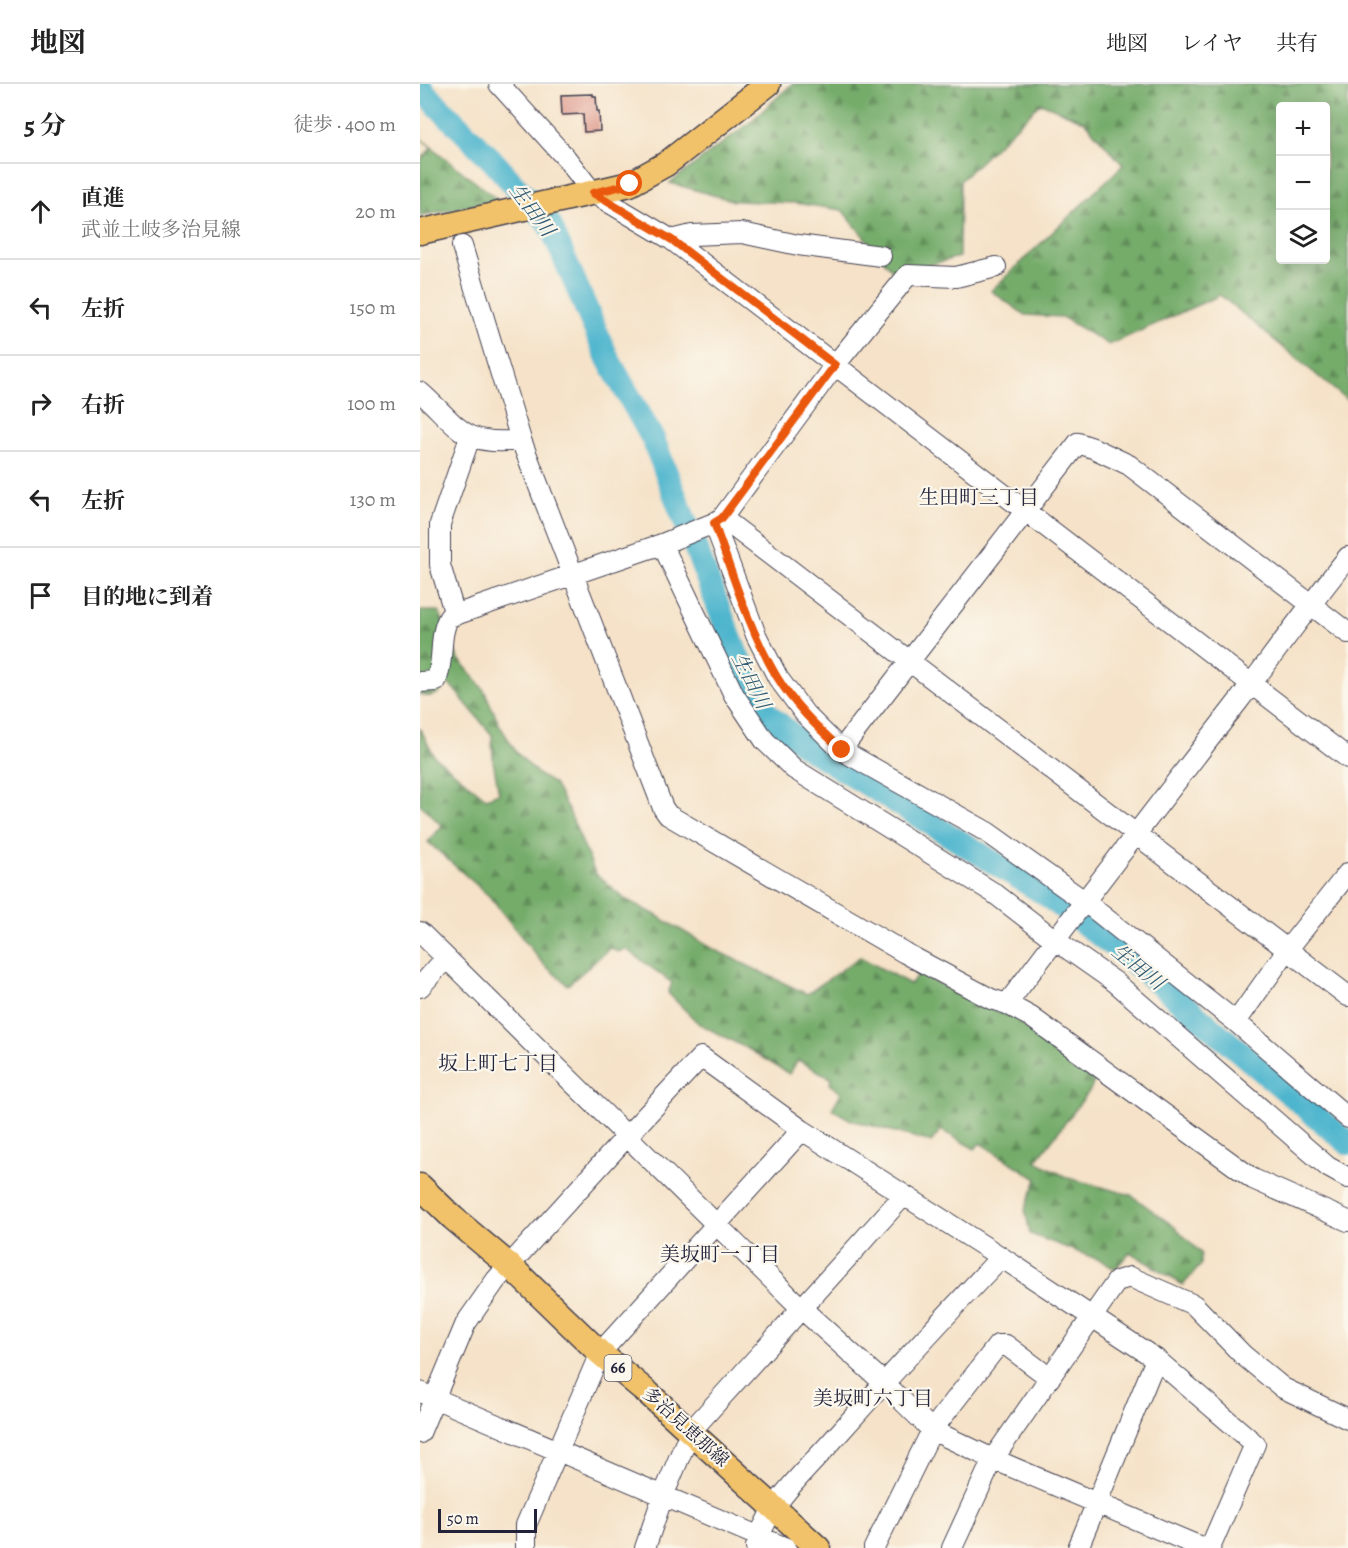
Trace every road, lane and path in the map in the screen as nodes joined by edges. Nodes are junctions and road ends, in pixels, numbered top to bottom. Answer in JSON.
{"nodes":[{"id":1,"x":499,"y":84,"type":"edge"},
{"id":2,"x":768,"y":84,"type":"edge"},
{"id":3,"x":593,"y":193,"type":"junction"},
{"id":4,"x":420,"y":232,"type":"edge"},
{"id":5,"x":672,"y":240,"type":"junction"},
{"id":6,"x":462,"y":246,"type":"dead end"},
{"id":7,"x":881,"y":256,"type":"dead end"},
{"id":8,"x":996,"y":267,"type":"dead end"},
{"id":9,"x":835,"y":365,"type":"junction"},
{"id":10,"x":420,"y":392,"type":"edge"},
{"id":11,"x":470,"y":437,"type":"junction"},
{"id":12,"x":521,"y":440,"type":"junction"},
{"id":13,"x":1026,"y":511,"type":"junction"},
{"id":14,"x":718,"y":520,"type":"junction"},
{"id":15,"x":662,"y":544,"type":"junction"},
{"id":16,"x":1348,"y":557,"type":"edge"},
{"id":17,"x":574,"y":575,"type":"junction"},
{"id":18,"x":1310,"y":603,"type":"junction"},
{"id":19,"x":455,"y":615,"type":"junction"},
{"id":20,"x":1348,"y":633,"type":"edge"},
{"id":21,"x":911,"y":662,"type":"junction"},
{"id":22,"x":420,"y":682,"type":"edge"},
{"id":23,"x":1252,"y":683,"type":"junction"},
{"id":24,"x":842,"y":750,"type":"junction"},
{"id":25,"x":1348,"y":758,"type":"edge"},
{"id":26,"x":1136,"y":834,"type":"junction"},
{"id":27,"x":1348,"y":873,"type":"edge"},
{"id":28,"x":1084,"y":901,"type":"junction"},
{"id":29,"x":420,"y":932,"type":"edge"},
{"id":30,"x":1055,"y":940,"type":"junction"},
{"id":31,"x":1287,"y":950,"type":"junction"},
{"id":32,"x":446,"y":958,"type":"junction"},
{"id":33,"x":420,"y":987,"type":"edge"},
{"id":34,"x":1348,"y":996,"type":"edge"},
{"id":35,"x":1007,"y":1004,"type":"junction"},
{"id":36,"x":1236,"y":1022,"type":"junction"},
{"id":37,"x":1348,"y":1118,"type":"edge"},
{"id":38,"x":802,"y":1131,"type":"junction"},
{"id":39,"x":627,"y":1136,"type":"junction"},
{"id":40,"x":1348,"y":1178,"type":"edge"},
{"id":41,"x":420,"y":1186,"type":"edge"},
{"id":42,"x":904,"y":1195,"type":"junction"},
{"id":43,"x":1348,"y":1221,"type":"edge"},
{"id":44,"x":717,"y":1223,"type":"junction"},
{"id":45,"x":1001,"y":1257,"type":"junction"},
{"id":46,"x":510,"y":1266,"type":"junction"},
{"id":47,"x":801,"y":1308,"type":"junction"},
{"id":48,"x":1092,"y":1318,"type":"junction"},
{"id":49,"x":600,"y":1353,"type":"junction"},
{"id":50,"x":1156,"y":1359,"type":"junction"},
{"id":51,"x":1050,"y":1378,"type":"junction"},
{"id":52,"x":884,"y":1383,"type":"junction"},
{"id":53,"x":427,"y":1395,"type":"edge"},
{"id":54,"x":1348,"y":1419,"type":"edge"},
{"id":55,"x":932,"y":1430,"type":"junction"},
{"id":56,"x":690,"y":1432,"type":"junction"},
{"id":57,"x":420,"y":1433,"type":"edge"},
{"id":58,"x":558,"y":1451,"type":"junction"},
{"id":59,"x":993,"y":1459,"type":"junction"},
{"id":60,"x":663,"y":1496,"type":"junction"},
{"id":61,"x":1097,"y":1503,"type":"junction"},
{"id":62,"x":774,"y":1508,"type":"junction"},
{"id":63,"x":758,"y":1542,"type":"edge"},
{"id":64,"x":526,"y":1548,"type":"edge"},
{"id":65,"x":645,"y":1548,"type":"edge"},
{"id":66,"x":786,"y":1548,"type":"edge"},
{"id":67,"x":818,"y":1548,"type":"edge"},
{"id":68,"x":874,"y":1548,"type":"edge"},
{"id":69,"x":952,"y":1548,"type":"edge"},
{"id":70,"x":1078,"y":1548,"type":"edge"},
{"id":71,"x":1203,"y":1548,"type":"edge"},
{"id":72,"x":1210,"y":1548,"type":"edge"}],
"edges":[{"from":1,"to":3,"type":"street"},
{"from":2,"to":3,"type":"main road"},
{"from":3,"to":4,"type":"main road"},
{"from":3,"to":5,"type":"street"},
{"from":5,"to":7,"type":"street"},
{"from":5,"to":9,"type":"street"},
{"from":6,"to":12,"type":"street"},
{"from":8,"to":9,"type":"street"},
{"from":9,"to":13,"type":"street"},
{"from":9,"to":14,"type":"street"},
{"from":10,"to":11,"type":"street"},
{"from":11,"to":12,"type":"street"},
{"from":11,"to":19,"type":"street"},
{"from":12,"to":17,"type":"street"},
{"from":13,"to":18,"type":"street"},
{"from":13,"to":21,"type":"street"},
{"from":13,"to":23,"type":"street"},
{"from":14,"to":15,"type":"street"},
{"from":14,"to":21,"type":"street"},
{"from":14,"to":24,"type":"street"},
{"from":15,"to":17,"type":"street"},
{"from":15,"to":30,"type":"street"},
{"from":16,"to":18,"type":"street"},
{"from":17,"to":19,"type":"street"},
{"from":17,"to":35,"type":"street"},
{"from":18,"to":20,"type":"street"},
{"from":18,"to":23,"type":"street"},
{"from":19,"to":22,"type":"street"},
{"from":21,"to":24,"type":"street"},
{"from":21,"to":26,"type":"street"},
{"from":23,"to":25,"type":"street"},
{"from":23,"to":26,"type":"street"},
{"from":24,"to":28,"type":"street"},
{"from":26,"to":28,"type":"street"},
{"from":26,"to":31,"type":"street"},
{"from":27,"to":31,"type":"street"},
{"from":28,"to":30,"type":"street"},
{"from":28,"to":36,"type":"street"},
{"from":29,"to":32,"type":"street"},
{"from":30,"to":35,"type":"street"},
{"from":30,"to":40,"type":"street"},
{"from":31,"to":34,"type":"street"},
{"from":31,"to":36,"type":"street"},
{"from":32,"to":33,"type":"street"},
{"from":32,"to":39,"type":"street"},
{"from":35,"to":43,"type":"street"},
{"from":36,"to":37,"type":"street"},
{"from":38,"to":39,"type":"street"},
{"from":38,"to":42,"type":"street"},
{"from":38,"to":44,"type":"street"},
{"from":39,"to":44,"type":"street"},
{"from":39,"to":46,"type":"street"},
{"from":41,"to":46,"type":"main road","name":"多治見恵那線","number":"66"},
{"from":42,"to":45,"type":"street"},
{"from":42,"to":47,"type":"street"},
{"from":44,"to":47,"type":"street"},
{"from":44,"to":49,"type":"street"},
{"from":45,"to":48,"type":"street"},
{"from":45,"to":52,"type":"street"},
{"from":46,"to":49,"type":"main road","name":"多治見恵那線","number":"66"},
{"from":46,"to":53,"type":"street"},
{"from":47,"to":52,"type":"street"},
{"from":47,"to":56,"type":"street"},
{"from":48,"to":50,"type":"street"},
{"from":48,"to":51,"type":"street"},
{"from":48,"to":54,"type":"street"},
{"from":49,"to":56,"type":"main road","name":"多治見恵那線","number":"66"},
{"from":49,"to":58,"type":"street"},
{"from":50,"to":61,"type":"street"},
{"from":50,"to":72,"type":"street"},
{"from":51,"to":55,"type":"street"},
{"from":51,"to":59,"type":"street"},
{"from":52,"to":55,"type":"street"},
{"from":52,"to":62,"type":"street"},
{"from":53,"to":57,"type":"street"},
{"from":53,"to":58,"type":"street"},
{"from":55,"to":59,"type":"street"},
{"from":55,"to":68,"type":"street"},
{"from":56,"to":60,"type":"street"},
{"from":56,"to":62,"type":"main road","name":"多治見恵那線","number":"66"},
{"from":58,"to":60,"type":"street"},
{"from":58,"to":64,"type":"street"},
{"from":59,"to":61,"type":"street"},
{"from":59,"to":69,"type":"street"},
{"from":60,"to":63,"type":"street"},
{"from":60,"to":65,"type":"street"},
{"from":61,"to":70,"type":"street"},
{"from":61,"to":71,"type":"street"},
{"from":62,"to":63,"type":"street"},
{"from":62,"to":67,"type":"main road","name":"多治見恵那線","number":"66"},
{"from":63,"to":66,"type":"street"}]}
